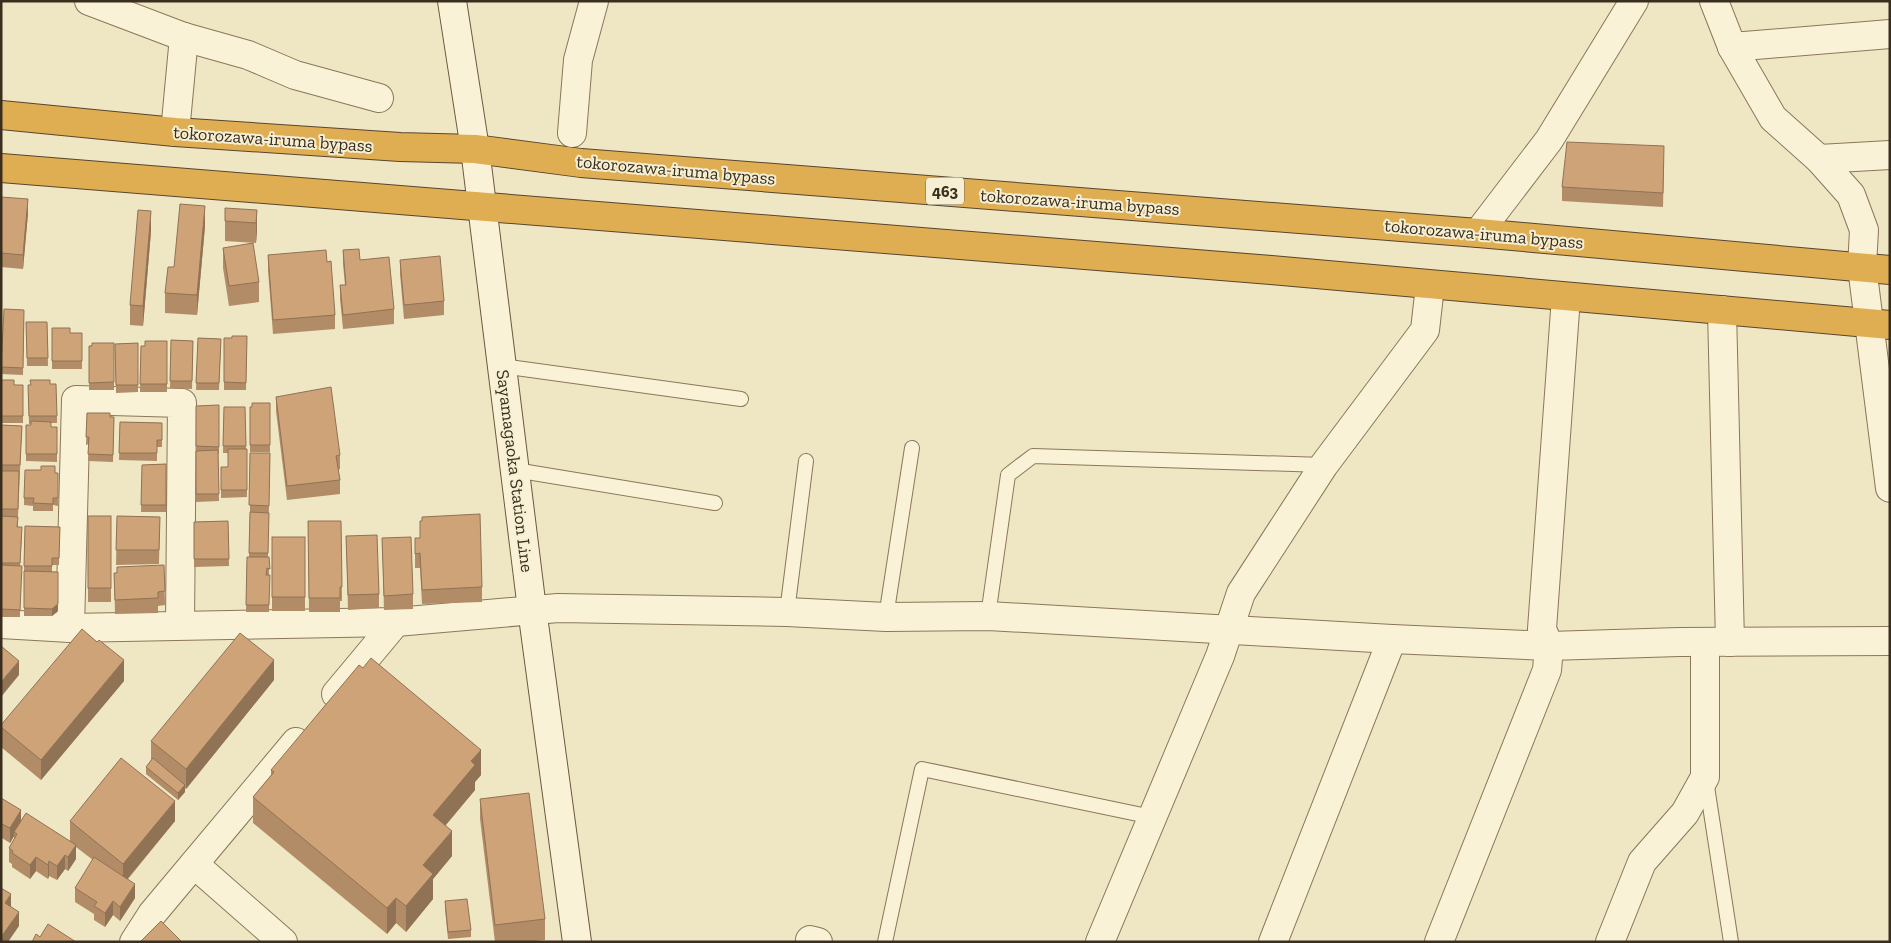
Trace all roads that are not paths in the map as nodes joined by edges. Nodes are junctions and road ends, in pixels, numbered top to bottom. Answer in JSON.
{"nodes":[{"id":1,"x":89,"y":1,"type":"edge"},
{"id":2,"x":452,"y":1,"type":"edge"},
{"id":3,"x":594,"y":1,"type":"edge"},
{"id":4,"x":1634,"y":1,"type":"edge"},
{"id":5,"x":1714,"y":1,"type":"edge"},
{"id":6,"x":1890,"y":34,"type":"edge"},
{"id":7,"x":184,"y":37,"type":"junction"},
{"id":8,"x":1732,"y":47,"type":"junction"},
{"id":9,"x":379,"y":98,"type":"dead end"},
{"id":10,"x":1,"y":115,"type":"edge"},
{"id":11,"x":175,"y":132,"type":"junction"},
{"id":12,"x":572,"y":133,"type":"dead end"},
{"id":13,"x":475,"y":149,"type":"junction"},
{"id":14,"x":1890,"y":155,"type":"edge"},
{"id":15,"x":1819,"y":159,"type":"junction"},
{"id":16,"x":1,"y":168,"type":"edge"},
{"id":17,"x":482,"y":206,"type":"junction"},
{"id":18,"x":1478,"y":233,"type":"junction"},
{"id":19,"x":1862,"y":267,"type":"junction"},
{"id":20,"x":1890,"y":270,"type":"edge"},
{"id":21,"x":1430,"y":286,"type":"junction"},
{"id":22,"x":1566,"y":297,"type":"junction"},
{"id":23,"x":1722,"y":310,"type":"junction"},
{"id":24,"x":1879,"y":324,"type":"edge"},
{"id":25,"x":502,"y":366,"type":"junction"},
{"id":26,"x":1883,"y":383,"type":"edge"},
{"id":27,"x":741,"y":399,"type":"dead end"},
{"id":28,"x":912,"y":448,"type":"dead end"},
{"id":29,"x":806,"y":461,"type":"dead end"},
{"id":30,"x":1324,"y":465,"type":"junction"},
{"id":31,"x":514,"y":470,"type":"junction"},
{"id":32,"x":1890,"y":488,"type":"edge"},
{"id":33,"x":715,"y":503,"type":"dead end"},
{"id":34,"x":532,"y":609,"type":"junction"},
{"id":35,"x":787,"y":612,"type":"junction"},
{"id":36,"x":988,"y":616,"type":"junction"},
{"id":37,"x":886,"y":617,"type":"junction"},
{"id":38,"x":396,"y":622,"type":"junction"},
{"id":39,"x":1,"y":624,"type":"edge"},
{"id":40,"x":180,"y":625,"type":"junction"},
{"id":41,"x":70,"y":628,"type":"junction"},
{"id":42,"x":1228,"y":630,"type":"junction"},
{"id":43,"x":1392,"y":640,"type":"junction"},
{"id":44,"x":1890,"y":641,"type":"edge"},
{"id":45,"x":1718,"y":642,"type":"junction"},
{"id":46,"x":1549,"y":646,"type":"junction"},
{"id":47,"x":1705,"y":777,"type":"junction"},
{"id":48,"x":1152,"y":817,"type":"junction"},
{"id":49,"x":194,"y":864,"type":"junction"},
{"id":50,"x":134,"y":942,"type":"edge"},
{"id":51,"x":283,"y":942,"type":"edge"},
{"id":52,"x":577,"y":942,"type":"edge"},
{"id":53,"x":885,"y":942,"type":"edge"},
{"id":54,"x":1100,"y":942,"type":"edge"},
{"id":55,"x":1273,"y":942,"type":"edge"},
{"id":56,"x":1439,"y":942,"type":"edge"},
{"id":57,"x":1610,"y":942,"type":"edge"},
{"id":58,"x":1731,"y":942,"type":"edge"}],
"edges":[{"from":1,"to":7,"type":"street"},
{"from":2,"to":13,"type":"street","name":"Sayamagaoka Station Line"},
{"from":3,"to":12,"type":"street"},
{"from":4,"to":18,"type":"street"},
{"from":5,"to":8,"type":"street"},
{"from":6,"to":8,"type":"street"},
{"from":7,"to":9,"type":"street"},
{"from":7,"to":11,"type":"street"},
{"from":8,"to":15,"type":"street"},
{"from":10,"to":11,"type":"highway","name":"tokorozawa-iruma bypass","number":"463"},
{"from":11,"to":13,"type":"highway","name":"tokorozawa-iruma bypass","number":"463"},
{"from":13,"to":17,"type":"street","name":"Sayamagaoka Station Line"},
{"from":13,"to":18,"type":"highway","name":"tokorozawa-iruma bypass","number":"463"},
{"from":14,"to":15,"type":"street"},
{"from":15,"to":19,"type":"street"},
{"from":16,"to":17,"type":"highway"},
{"from":17,"to":21,"type":"highway"},
{"from":17,"to":25,"type":"street","name":"Sayamagaoka Station Line"},
{"from":18,"to":19,"type":"highway","name":"tokorozawa-iruma bypass","number":"463"},
{"from":19,"to":20,"type":"highway","name":"tokorozawa-iruma bypass","number":"463"},
{"from":19,"to":24,"type":"street"},
{"from":21,"to":22,"type":"highway"},
{"from":21,"to":30,"type":"street"},
{"from":22,"to":23,"type":"highway"},
{"from":22,"to":46,"type":"street"},
{"from":23,"to":24,"type":"highway"},
{"from":23,"to":45,"type":"street"},
{"from":24,"to":26,"type":"street"},
{"from":25,"to":27,"type":"lane"},
{"from":25,"to":31,"type":"street","name":"Sayamagaoka Station Line"},
{"from":26,"to":32,"type":"street"},
{"from":28,"to":37,"type":"lane"},
{"from":29,"to":35,"type":"lane"},
{"from":30,"to":36,"type":"lane"},
{"from":30,"to":42,"type":"street"},
{"from":31,"to":33,"type":"lane"},
{"from":31,"to":34,"type":"street","name":"Sayamagaoka Station Line"},
{"from":34,"to":35,"type":"street"},
{"from":34,"to":38,"type":"street"},
{"from":34,"to":52,"type":"street","name":"Sayamagaoka Station Line"},
{"from":35,"to":37,"type":"street"},
{"from":36,"to":37,"type":"street"},
{"from":36,"to":42,"type":"street"},
{"from":38,"to":40,"type":"street"},
{"from":38,"to":49,"type":"street"},
{"from":39,"to":41,"type":"street"},
{"from":40,"to":41,"type":"street"},
{"from":40,"to":41,"type":"street"},
{"from":42,"to":43,"type":"street"},
{"from":42,"to":48,"type":"street"},
{"from":43,"to":46,"type":"street"},
{"from":43,"to":55,"type":"street"},
{"from":44,"to":45,"type":"street"},
{"from":45,"to":46,"type":"street"},
{"from":45,"to":47,"type":"street"},
{"from":46,"to":56,"type":"street"},
{"from":47,"to":57,"type":"street"},
{"from":47,"to":58,"type":"lane"},
{"from":48,"to":53,"type":"lane"},
{"from":48,"to":54,"type":"street"},
{"from":49,"to":50,"type":"street"},
{"from":49,"to":51,"type":"street"}]}
